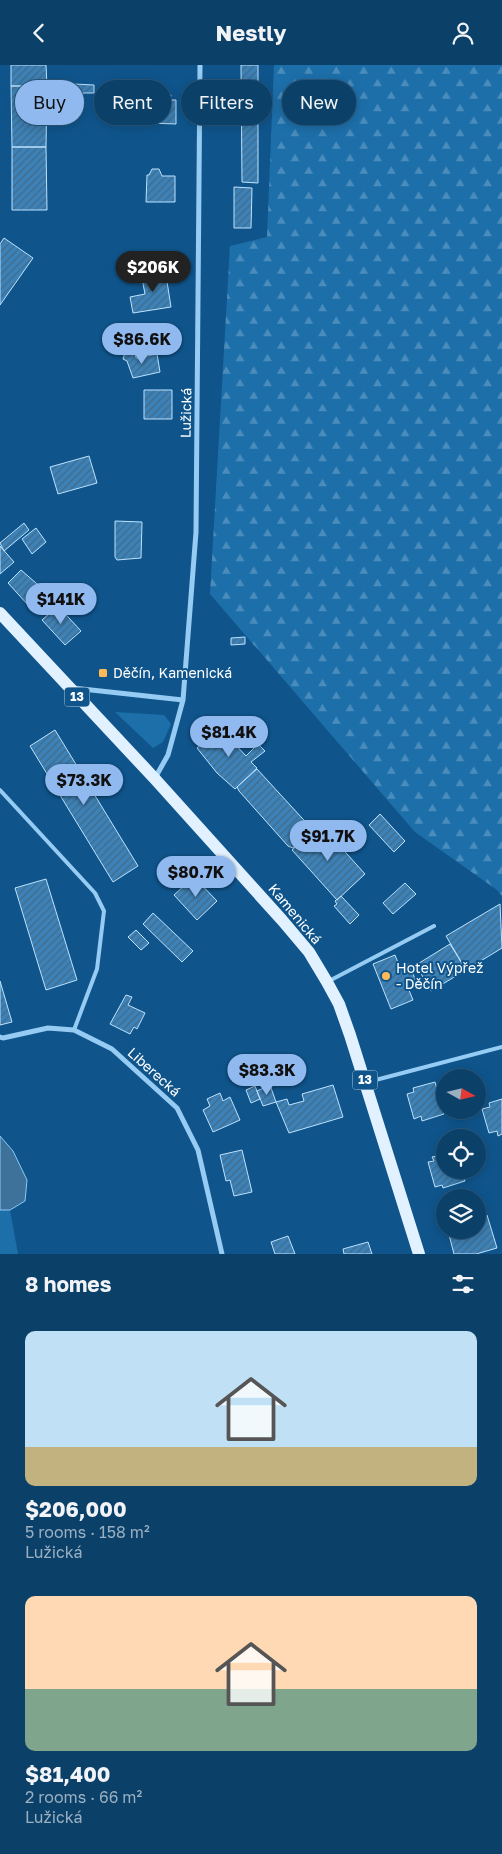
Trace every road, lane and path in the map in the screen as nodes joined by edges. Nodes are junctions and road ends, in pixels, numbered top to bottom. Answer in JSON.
{"nodes":[{"id":1,"x":200,"y":65,"type":"edge"},
{"id":2,"x":0,"y":613,"type":"edge"},
{"id":3,"x":68,"y":687,"type":"junction"},
{"id":4,"x":183,"y":700,"type":"junction"},
{"id":5,"x":155,"y":779,"type":"junction"},
{"id":6,"x":0,"y":790,"type":"edge"},
{"id":7,"x":434,"y":926,"type":"dead end"},
{"id":8,"x":327,"y":982,"type":"junction"},
{"id":9,"x":74,"y":1030,"type":"junction"},
{"id":10,"x":0,"y":1037,"type":"edge"},
{"id":11,"x":502,"y":1047,"type":"edge"},
{"id":12,"x":366,"y":1082,"type":"junction"},
{"id":13,"x":222,"y":1254,"type":"edge"},
{"id":14,"x":419,"y":1254,"type":"edge"}],
"edges":[{"from":1,"to":4,"type":"street","name":"Lužická"},
{"from":2,"to":3,"type":"main road","name":"Kamenická","number":"13"},
{"from":3,"to":4,"type":"street"},
{"from":3,"to":5,"type":"main road","name":"Kamenická","number":"13"},
{"from":4,"to":5,"type":"street","name":"Lužická"},
{"from":5,"to":8,"type":"main road","name":"Kamenická","number":"13"},
{"from":6,"to":9,"type":"lane"},
{"from":7,"to":8,"type":"lane"},
{"from":8,"to":12,"type":"main road","name":"Kamenická","number":"13"},
{"from":9,"to":10,"type":"street","name":"Liberecká"},
{"from":9,"to":13,"type":"street","name":"Liberecká"},
{"from":11,"to":12,"type":"lane"},
{"from":12,"to":14,"type":"main road","name":"Kamenická","number":"13"}]}
